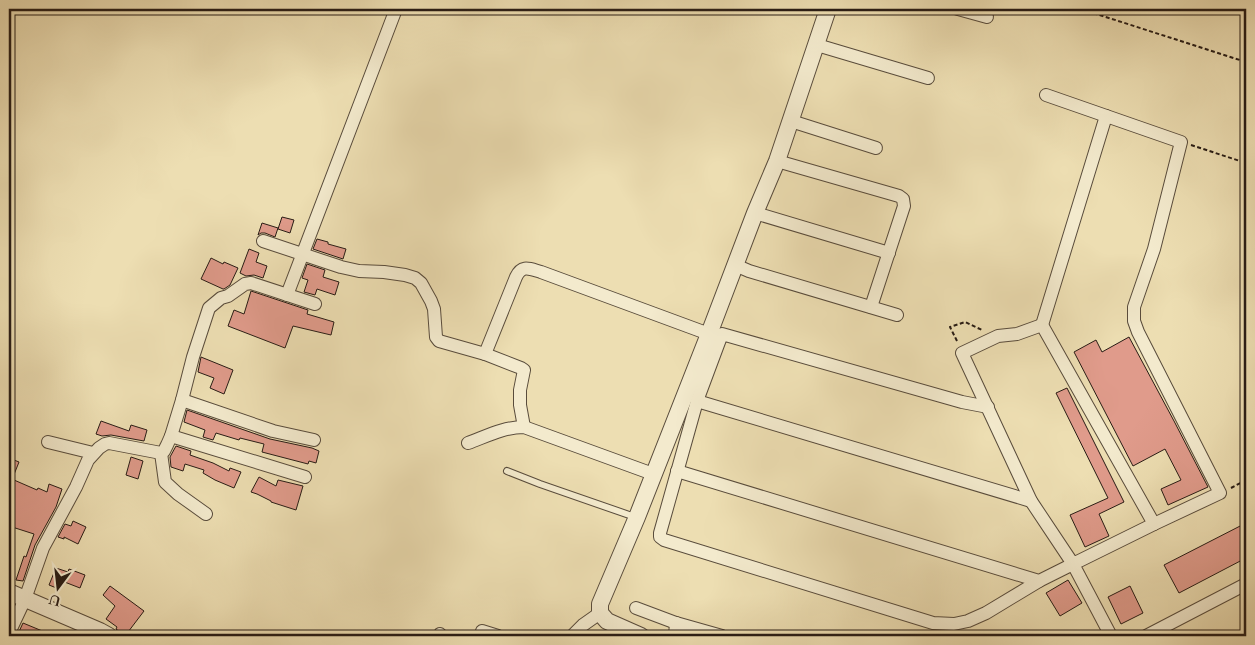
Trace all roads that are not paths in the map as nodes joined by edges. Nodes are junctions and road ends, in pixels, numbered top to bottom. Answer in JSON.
{"nodes":[{"id":1,"x":396,"y":9,"type":"edge"},
{"id":2,"x":828,"y":9,"type":"edge"},
{"id":3,"x":958,"y":9,"type":"edge"},
{"id":4,"x":987,"y":17,"type":"dead end"},
{"id":5,"x":816,"y":45,"type":"junction"},
{"id":6,"x":928,"y":78,"type":"dead end"},
{"id":7,"x":1046,"y":95,"type":"dead end"},
{"id":8,"x":1106,"y":116,"type":"junction"},
{"id":9,"x":791,"y":121,"type":"junction"},
{"id":10,"x":876,"y":148,"type":"dead end"},
{"id":11,"x":777,"y":161,"type":"junction"},
{"id":12,"x":755,"y":213,"type":"junction"},
{"id":13,"x":263,"y":241,"type":"dead end"},
{"id":14,"x":889,"y":253,"type":"junction"},
{"id":15,"x":303,"y":254,"type":"junction"},
{"id":16,"x":735,"y":266,"type":"junction"},
{"id":17,"x":287,"y":295,"type":"junction"},
{"id":18,"x":314,"y":304,"type":"dead end"},
{"id":19,"x":870,"y":307,"type":"junction"},
{"id":20,"x":897,"y":315,"type":"dead end"},
{"id":21,"x":1042,"y":326,"type":"junction"},
{"id":22,"x":709,"y":334,"type":"junction"},
{"id":23,"x":485,"y":354,"type":"junction"},
{"id":24,"x":182,"y":400,"type":"junction"},
{"id":25,"x":697,"y":401,"type":"junction"},
{"id":26,"x":988,"y":407,"type":"junction"},
{"id":27,"x":524,"y":428,"type":"junction"},
{"id":28,"x":171,"y":436,"type":"junction"},
{"id":29,"x":314,"y":440,"type":"dead end"},
{"id":30,"x":48,"y":442,"type":"dead end"},
{"id":31,"x":468,"y":443,"type":"dead end"},
{"id":32,"x":93,"y":453,"type":"junction"},
{"id":33,"x":161,"y":453,"type":"junction"},
{"id":34,"x":507,"y":471,"type":"dead end"},
{"id":35,"x":677,"y":471,"type":"junction"},
{"id":36,"x":653,"y":474,"type":"junction"},
{"id":37,"x":305,"y":477,"type":"dead end"},
{"id":38,"x":1031,"y":501,"type":"junction"},
{"id":39,"x":206,"y":514,"type":"dead end"},
{"id":40,"x":637,"y":517,"type":"junction"},
{"id":41,"x":1154,"y":524,"type":"junction"},
{"id":42,"x":1073,"y":564,"type":"junction"},
{"id":43,"x":1039,"y":581,"type":"junction"},
{"id":44,"x":1246,"y":584,"type":"edge"},
{"id":45,"x":9,"y":592,"type":"edge"},
{"id":46,"x":25,"y":599,"type":"junction"},
{"id":47,"x":636,"y":608,"type":"dead end"},
{"id":48,"x":600,"y":613,"type":"junction"},
{"id":49,"x":676,"y":623,"type":"junction"},
{"id":50,"x":482,"y":631,"type":"dead end"},
{"id":51,"x":9,"y":633,"type":"edge"},
{"id":52,"x":109,"y":636,"type":"edge"},
{"id":53,"x":498,"y":636,"type":"edge"},
{"id":54,"x":572,"y":636,"type":"edge"},
{"id":55,"x":641,"y":636,"type":"edge"},
{"id":56,"x":675,"y":636,"type":"edge"},
{"id":57,"x":722,"y":636,"type":"edge"},
{"id":58,"x":1111,"y":636,"type":"edge"},
{"id":59,"x":1146,"y":636,"type":"edge"}],
"edges":[{"from":1,"to":15,"type":"street"},
{"from":2,"to":5,"type":"street"},
{"from":3,"to":4,"type":"street"},
{"from":5,"to":6,"type":"street"},
{"from":5,"to":9,"type":"street"},
{"from":7,"to":8,"type":"street"},
{"from":8,"to":21,"type":"street"},
{"from":8,"to":41,"type":"street"},
{"from":9,"to":10,"type":"street"},
{"from":9,"to":11,"type":"street"},
{"from":11,"to":12,"type":"street"},
{"from":11,"to":14,"type":"street"},
{"from":12,"to":14,"type":"street"},
{"from":12,"to":16,"type":"street"},
{"from":13,"to":15,"type":"street"},
{"from":14,"to":19,"type":"street"},
{"from":15,"to":17,"type":"street"},
{"from":15,"to":23,"type":"street"},
{"from":16,"to":19,"type":"street"},
{"from":16,"to":22,"type":"street"},
{"from":17,"to":18,"type":"street"},
{"from":17,"to":24,"type":"street"},
{"from":19,"to":20,"type":"street"},
{"from":21,"to":26,"type":"street"},
{"from":21,"to":41,"type":"street"},
{"from":22,"to":23,"type":"street"},
{"from":22,"to":36,"type":"street"},
{"from":23,"to":27,"type":"street"},
{"from":24,"to":28,"type":"street"},
{"from":24,"to":29,"type":"street"},
{"from":25,"to":26,"type":"street"},
{"from":25,"to":35,"type":"street"},
{"from":25,"to":38,"type":"street"},
{"from":26,"to":38,"type":"street"},
{"from":27,"to":31,"type":"street"},
{"from":27,"to":36,"type":"street"},
{"from":28,"to":33,"type":"street"},
{"from":28,"to":37,"type":"street"},
{"from":30,"to":32,"type":"street"},
{"from":32,"to":33,"type":"street"},
{"from":32,"to":46,"type":"street"},
{"from":33,"to":39,"type":"street"},
{"from":34,"to":40,"type":"lane"},
{"from":35,"to":43,"type":"street"},
{"from":35,"to":43,"type":"street"},
{"from":36,"to":40,"type":"street"},
{"from":38,"to":42,"type":"street"},
{"from":40,"to":48,"type":"street"},
{"from":41,"to":42,"type":"street"},
{"from":42,"to":43,"type":"street"},
{"from":42,"to":58,"type":"street"},
{"from":44,"to":59,"type":"street"},
{"from":45,"to":46,"type":"street"},
{"from":46,"to":51,"type":"street"},
{"from":46,"to":52,"type":"street"},
{"from":47,"to":49,"type":"street"},
{"from":48,"to":54,"type":"street"},
{"from":48,"to":55,"type":"street"},
{"from":49,"to":56,"type":"street"},
{"from":49,"to":57,"type":"street"},
{"from":50,"to":53,"type":"street"}]}
